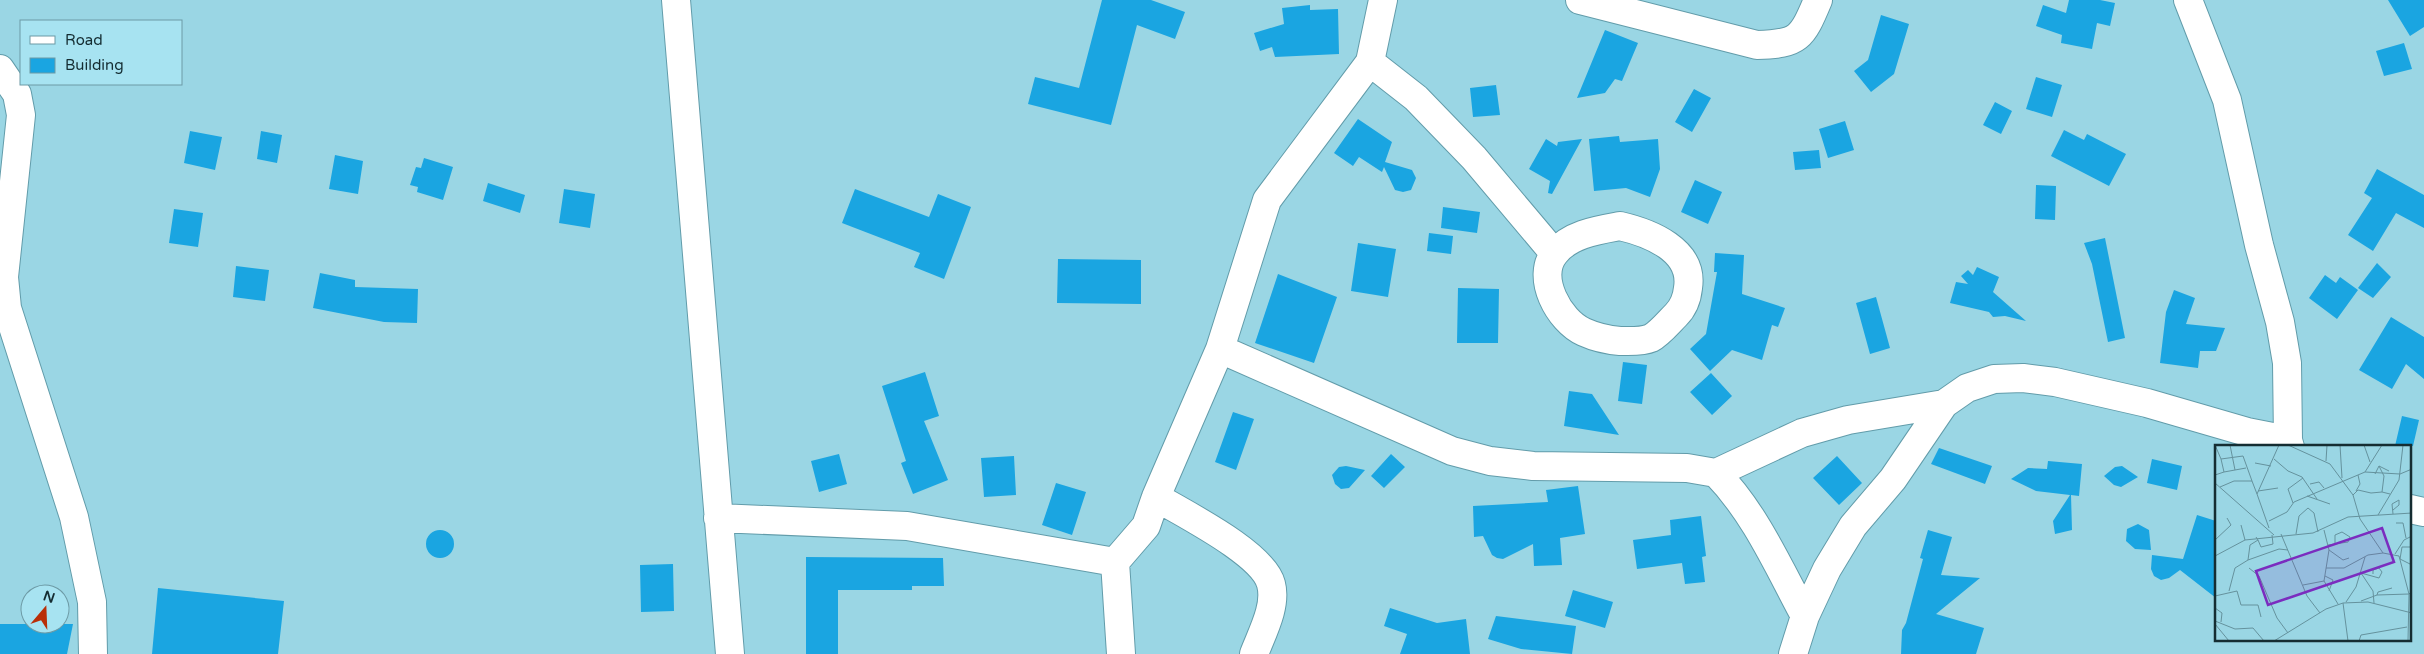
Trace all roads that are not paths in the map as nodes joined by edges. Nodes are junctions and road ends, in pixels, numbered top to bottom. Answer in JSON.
{"nodes":[{"id":1,"x":676,"y":0,"type":"edge"},
{"id":2,"x":1383,"y":0,"type":"edge"},
{"id":3,"x":1580,"y":0,"type":"edge"},
{"id":4,"x":1818,"y":0,"type":"edge"},
{"id":5,"x":2188,"y":0,"type":"edge"},
{"id":6,"x":1370,"y":62,"type":"junction"},
{"id":7,"x":0,"y":68,"type":"edge"},
{"id":8,"x":1554,"y":253,"type":"junction"},
{"id":9,"x":1220,"y":349,"type":"junction"},
{"id":10,"x":1944,"y":404,"type":"junction"},
{"id":11,"x":2289,"y":443,"type":"edge"},
{"id":12,"x":1716,"y":473,"type":"junction"},
{"id":13,"x":1156,"y":497,"type":"junction"},
{"id":14,"x":718,"y":518,"type":"junction"},
{"id":15,"x":1115,"y":562,"type":"junction"},
{"id":16,"x":1805,"y":616,"type":"junction"},
{"id":17,"x":94,"y":654,"type":"edge"},
{"id":18,"x":730,"y":654,"type":"edge"},
{"id":19,"x":1121,"y":654,"type":"edge"},
{"id":20,"x":1254,"y":654,"type":"edge"},
{"id":21,"x":1793,"y":654,"type":"edge"}],
"edges":[{"from":1,"to":14,"type":"street"},
{"from":2,"to":6,"type":"street"},
{"from":3,"to":4,"type":"street"},
{"from":5,"to":11,"type":"street"},
{"from":6,"to":8,"type":"street"},
{"from":6,"to":9,"type":"street"},
{"from":7,"to":17,"type":"street"},
{"from":8,"to":8,"type":"street"},
{"from":9,"to":12,"type":"street"},
{"from":9,"to":13,"type":"street"},
{"from":10,"to":11,"type":"street"},
{"from":10,"to":12,"type":"street"},
{"from":10,"to":16,"type":"street"},
{"from":12,"to":16,"type":"street"},
{"from":13,"to":15,"type":"street"},
{"from":13,"to":20,"type":"street"},
{"from":14,"to":15,"type":"street"},
{"from":14,"to":18,"type":"street"},
{"from":15,"to":19,"type":"street"},
{"from":16,"to":21,"type":"street"}]}
